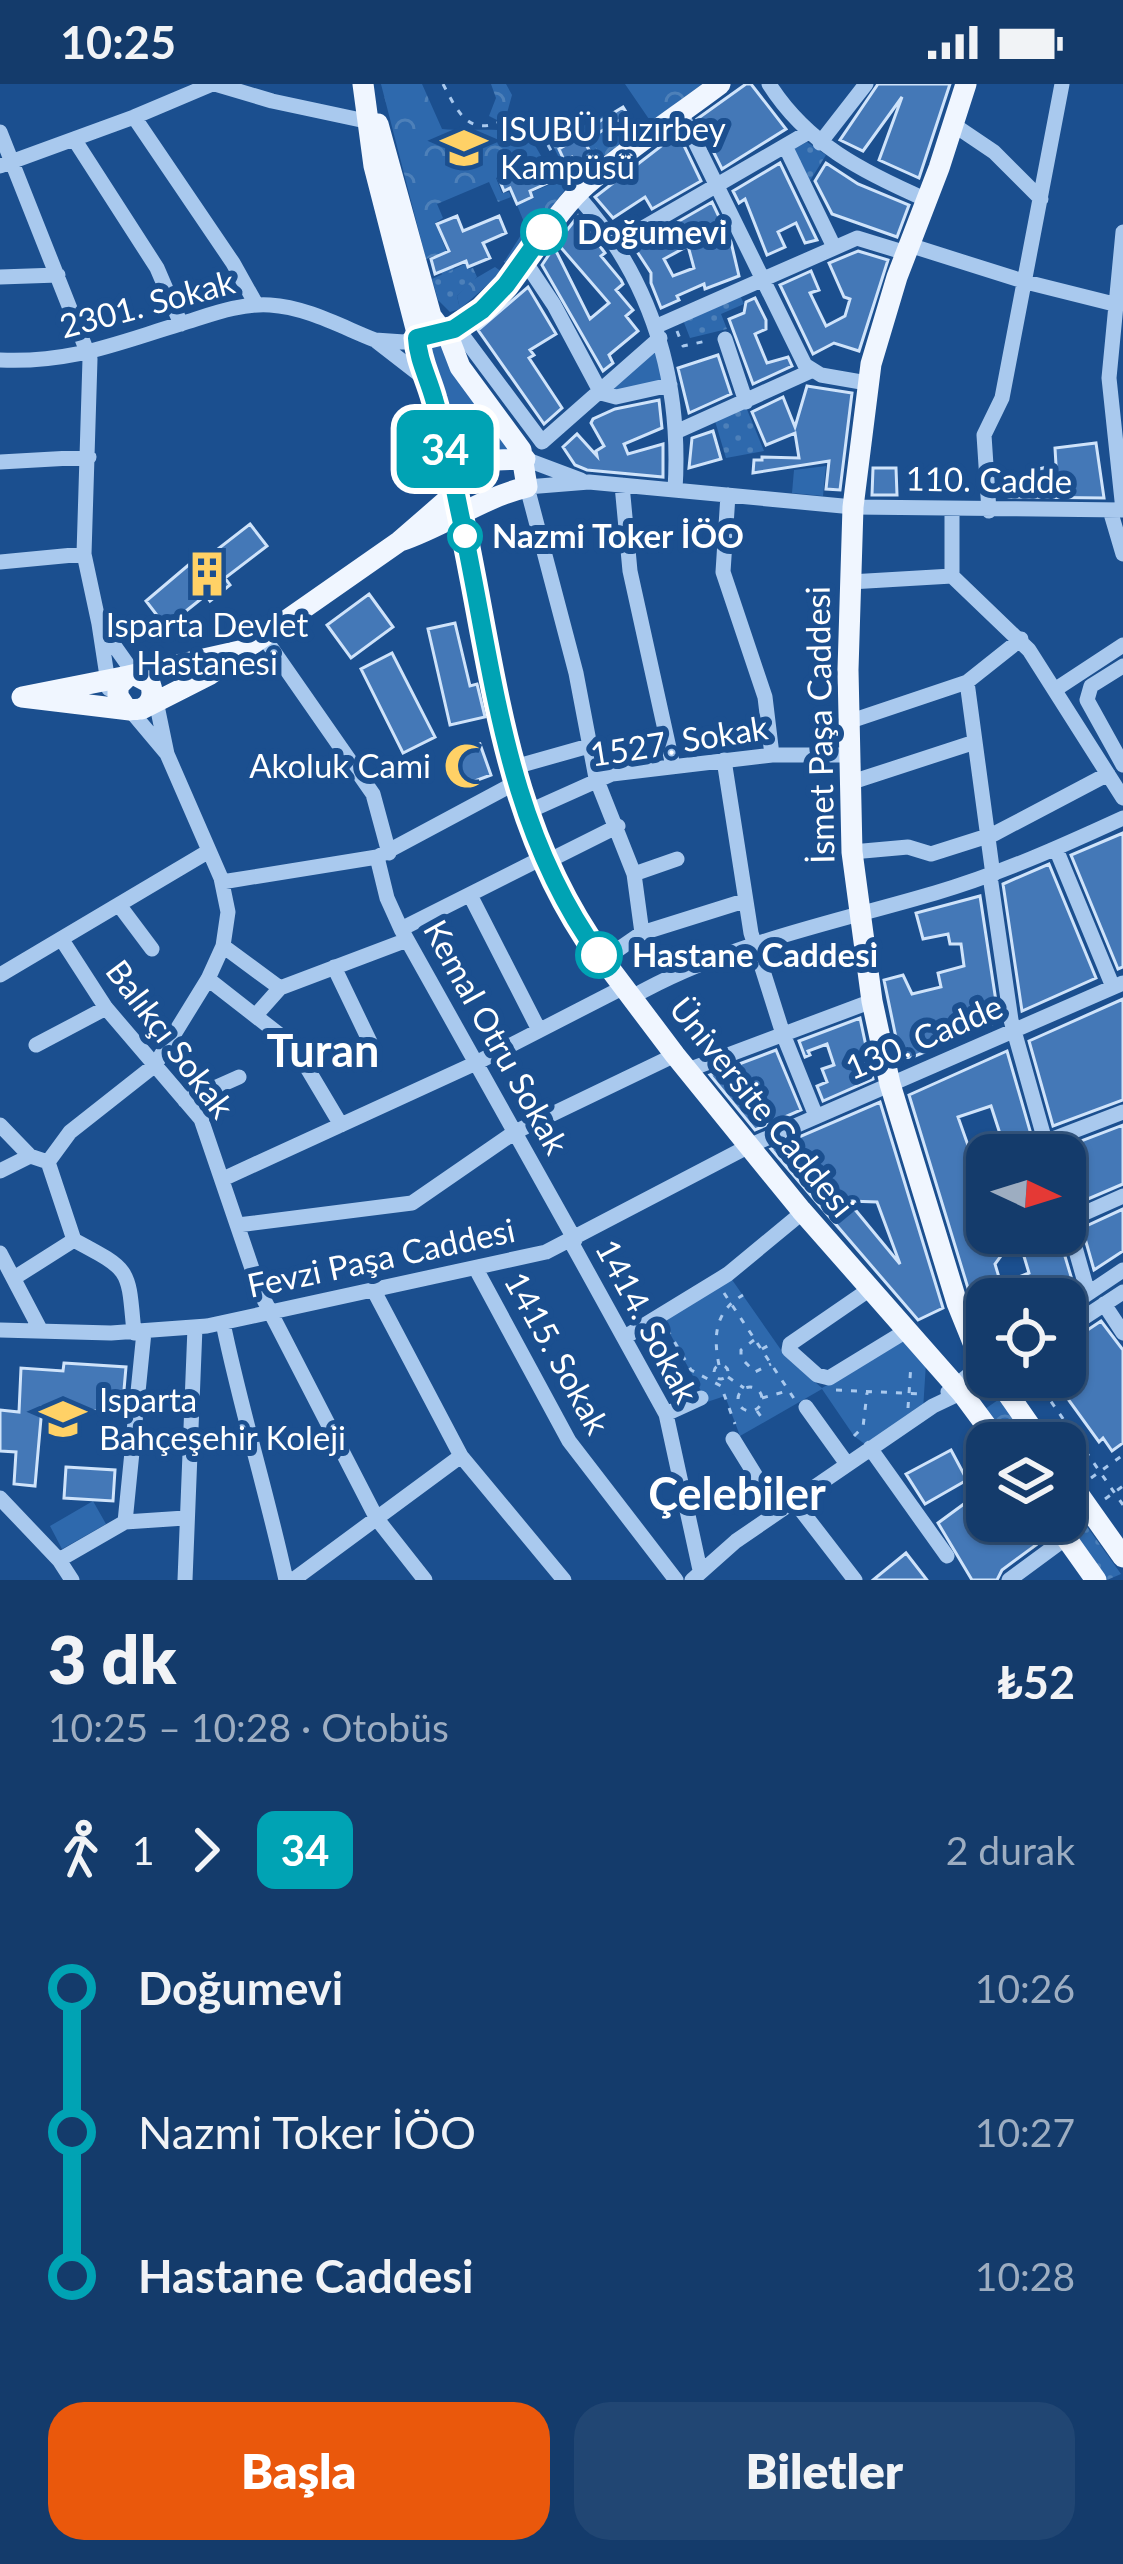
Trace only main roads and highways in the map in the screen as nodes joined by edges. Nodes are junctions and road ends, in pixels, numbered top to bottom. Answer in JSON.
{"nodes":[{"id":1,"x":363,"y":84,"type":"edge"},
{"id":2,"x":720,"y":84,"type":"edge"},
{"id":3,"x":966,"y":84,"type":"edge"},
{"id":4,"x":372,"y":122,"type":"junction"},
{"id":5,"x":457,"y":332,"type":"junction"},
{"id":6,"x":417,"y":338,"type":"junction"},
{"id":7,"x":525,"y":459,"type":"junction"},
{"id":8,"x":454,"y":489,"type":"junction"},
{"id":9,"x":460,"y":514,"type":"junction"},
{"id":10,"x":400,"y":541,"type":"junction"},
{"id":11,"x":244,"y":650,"type":"junction"},
{"id":12,"x":134,"y":693,"type":"junction"},
{"id":13,"x":11,"y":697,"type":"edge"},
{"id":14,"x":966,"y":1329,"type":"edge"},
{"id":15,"x":983,"y":1422,"type":"edge"},
{"id":16,"x":1086,"y":1497,"type":"edge"},
{"id":17,"x":1069,"y":1542,"type":"edge"},
{"id":18,"x":1123,"y":1557,"type":"edge"},
{"id":19,"x":1096,"y":1580,"type":"edge"}],
"edges":[{"from":1,"to":4,"type":"main road","name":"Üniversite Caddesi"},
{"from":2,"to":5,"type":"main road"},
{"from":3,"to":14,"type":"main road","name":"İsmet Paşa Caddesi"},
{"from":4,"to":5,"type":"main road","name":"Üniversite Caddesi"},
{"from":4,"to":6,"type":"main road","name":"Üniversite Caddesi"},
{"from":5,"to":6,"type":"main road"},
{"from":5,"to":7,"type":"main road","name":"Üniversite Caddesi"},
{"from":6,"to":8,"type":"main road","name":"Üniversite Caddesi"},
{"from":7,"to":8,"type":"main road"},
{"from":7,"to":9,"type":"main road"},
{"from":8,"to":9,"type":"main road","name":"Üniversite Caddesi"},
{"from":8,"to":10,"type":"main road"},
{"from":9,"to":10,"type":"main road"},
{"from":9,"to":15,"type":"main road","name":"Üniversite Caddesi"},
{"from":10,"to":11,"type":"main road"},
{"from":11,"to":12,"type":"main road"},
{"from":11,"to":12,"type":"main road"},
{"from":12,"to":13,"type":"main road"},
{"from":12,"to":13,"type":"main road"},
{"from":16,"to":18,"type":"main road"},
{"from":17,"to":19,"type":"main road"}]}
